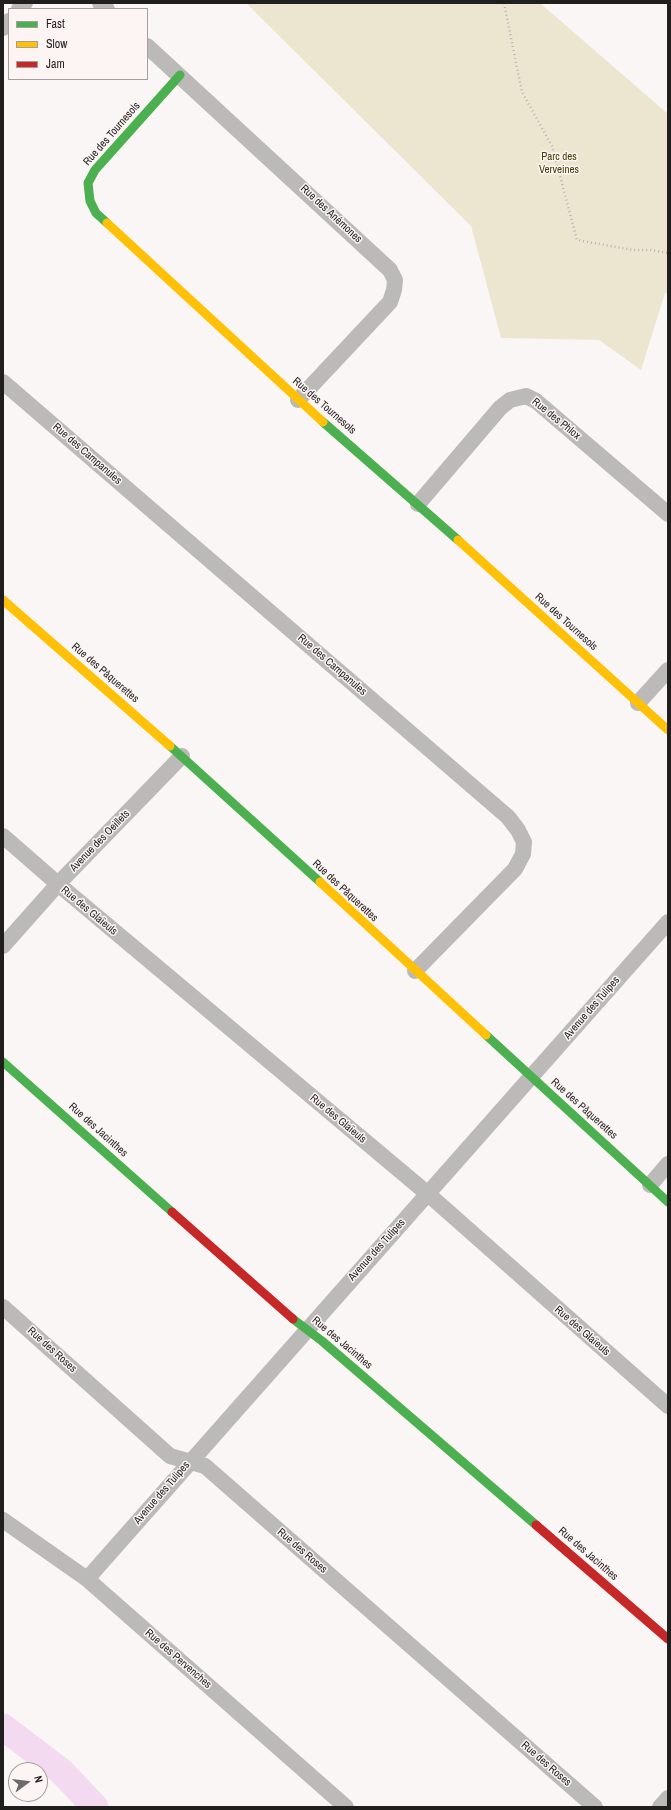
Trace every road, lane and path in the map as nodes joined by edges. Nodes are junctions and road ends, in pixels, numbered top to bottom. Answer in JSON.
{"nodes":[{"id":1,"x":504,"y":3,"type":"edge"},
{"id":2,"x":148,"y":47,"type":"edge"},
{"id":3,"x":180,"y":75,"type":"junction"},
{"id":4,"x":668,"y":253,"type":"edge"},
{"id":5,"x":3,"y":382,"type":"edge"},
{"id":6,"x":298,"y":400,"type":"junction"},
{"id":7,"x":418,"y":504,"type":"junction"},
{"id":8,"x":668,"y":514,"type":"edge"},
{"id":9,"x":3,"y":600,"type":"edge"},
{"id":10,"x":668,"y":670,"type":"edge"},
{"id":11,"x":638,"y":703,"type":"junction"},
{"id":12,"x":668,"y":730,"type":"edge"},
{"id":13,"x":182,"y":756,"type":"junction"},
{"id":14,"x":3,"y":836,"type":"edge"},
{"id":15,"x":58,"y":884,"type":"junction"},
{"id":16,"x":668,"y":922,"type":"edge"},
{"id":17,"x":3,"y":946,"type":"edge"},
{"id":18,"x":415,"y":971,"type":"junction"},
{"id":19,"x":3,"y":1062,"type":"edge"},
{"id":20,"x":531,"y":1078,"type":"junction"},
{"id":21,"x":668,"y":1164,"type":"edge"},
{"id":22,"x":650,"y":1185,"type":"junction"},
{"id":23,"x":428,"y":1194,"type":"junction"},
{"id":24,"x":668,"y":1202,"type":"edge"},
{"id":25,"x":3,"y":1307,"type":"edge"},
{"id":26,"x":306,"y":1329,"type":"junction"},
{"id":27,"x":668,"y":1406,"type":"edge"},
{"id":28,"x":191,"y":1461,"type":"junction"},
{"id":29,"x":3,"y":1520,"type":"edge"},
{"id":30,"x":86,"y":1579,"type":"junction"},
{"id":31,"x":668,"y":1639,"type":"edge"},
{"id":32,"x":668,"y":1798,"type":"edge"},
{"id":33,"x":346,"y":1807,"type":"edge"},
{"id":34,"x":595,"y":1807,"type":"edge"},
{"id":35,"x":660,"y":1807,"type":"edge"}],
"edges":[{"from":1,"to":4,"type":"path"},
{"from":2,"to":3,"type":"street","name":"Rue des Anémones"},
{"from":3,"to":6,"type":"street","name":"Rue des Tournesols"},
{"from":3,"to":6,"type":"street","name":"Rue des Anémones"},
{"from":5,"to":18,"type":"street","name":"Rue des Campanules"},
{"from":6,"to":7,"type":"street","name":"Rue des Tournesols"},
{"from":7,"to":8,"type":"street","name":"Rue des Phlox"},
{"from":7,"to":11,"type":"street","name":"Rue des Tournesols"},
{"from":9,"to":13,"type":"street","name":"Rue des Pâquerettes"},
{"from":10,"to":11,"type":"street"},
{"from":11,"to":12,"type":"street","name":"Rue des Tournesols"},
{"from":13,"to":15,"type":"street","name":"Avenue des Oeillets"},
{"from":13,"to":18,"type":"street","name":"Rue des Pâquerettes"},
{"from":14,"to":15,"type":"street","name":"Rue des Glaïeuls"},
{"from":15,"to":17,"type":"street","name":"Avenue des Oeillets"},
{"from":15,"to":23,"type":"street","name":"Rue des Glaïeuls"},
{"from":16,"to":20,"type":"street","name":"Avenue des Tulipes"},
{"from":18,"to":20,"type":"street","name":"Rue des Pâquerettes"},
{"from":19,"to":26,"type":"street","name":"Rue des Jacinthes"},
{"from":20,"to":22,"type":"street","name":"Rue des Pâquerettes"},
{"from":20,"to":23,"type":"street","name":"Avenue des Tulipes"},
{"from":21,"to":22,"type":"street"},
{"from":22,"to":24,"type":"street","name":"Rue des Pâquerettes"},
{"from":23,"to":26,"type":"street","name":"Avenue des Tulipes"},
{"from":23,"to":27,"type":"street","name":"Rue des Glaïeuls"},
{"from":25,"to":28,"type":"street","name":"Rue des Roses"},
{"from":26,"to":28,"type":"street","name":"Avenue des Tulipes"},
{"from":26,"to":31,"type":"street","name":"Rue des Jacinthes"},
{"from":28,"to":30,"type":"street","name":"Avenue des Tulipes"},
{"from":28,"to":34,"type":"street","name":"Rue des Roses"},
{"from":29,"to":30,"type":"street","name":"Rue des Pervenches"},
{"from":30,"to":33,"type":"street","name":"Rue des Pervenches"},
{"from":32,"to":35,"type":"street"}]}
